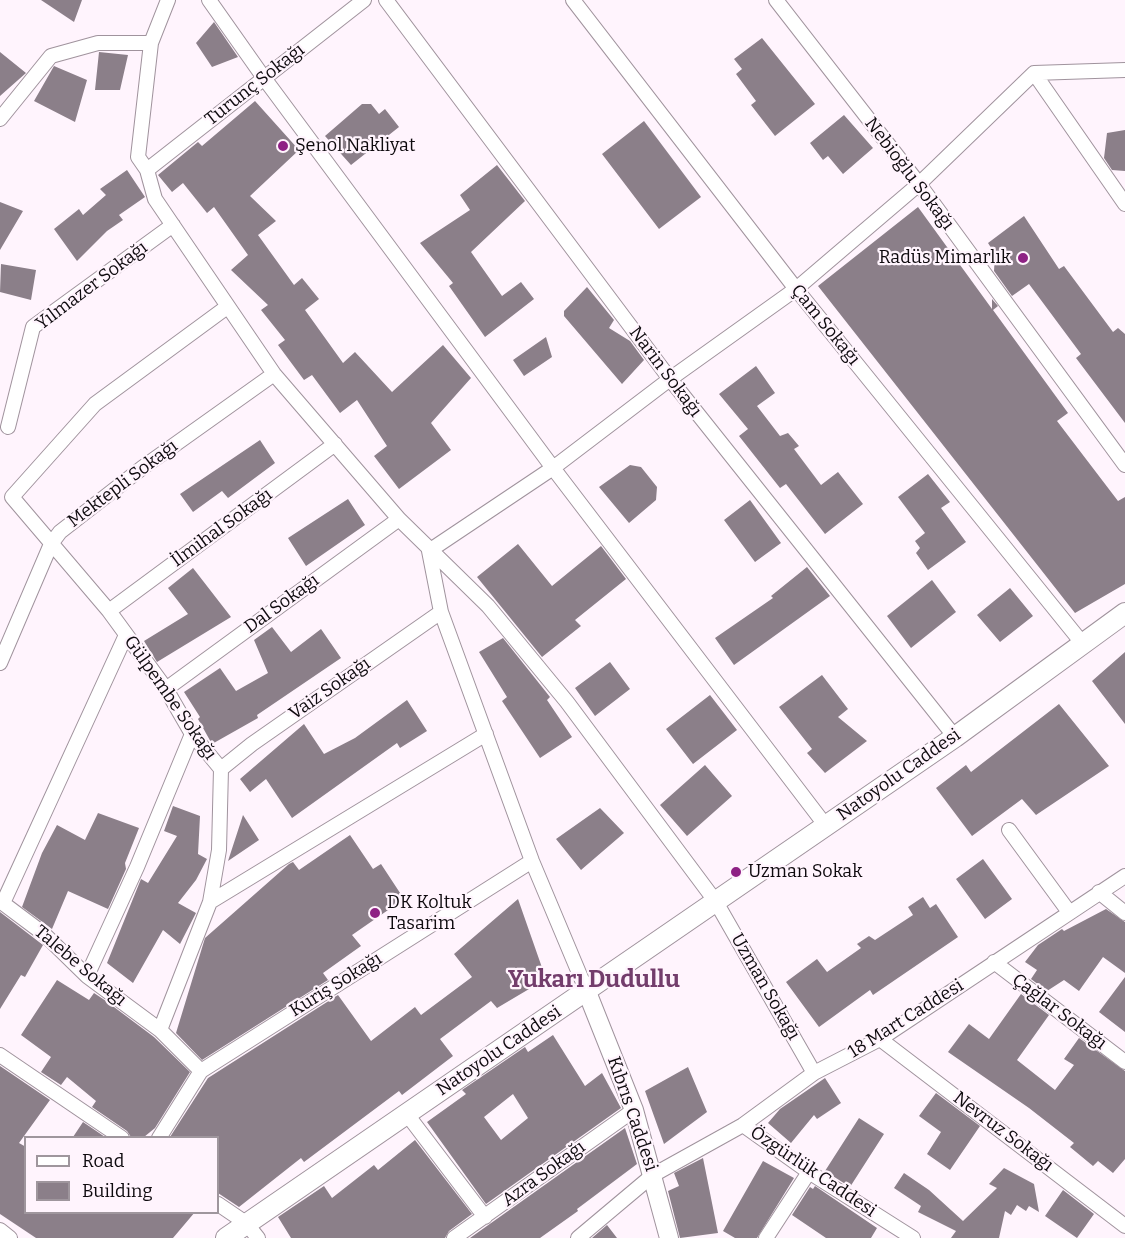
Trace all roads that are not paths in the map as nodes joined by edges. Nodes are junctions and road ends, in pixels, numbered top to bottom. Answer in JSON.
{"nodes":[{"id":1,"x":168,"y":0,"type":"edge"},
{"id":2,"x":209,"y":0,"type":"edge"},
{"id":3,"x":364,"y":0,"type":"edge"},
{"id":4,"x":386,"y":0,"type":"edge"},
{"id":5,"x":573,"y":0,"type":"edge"},
{"id":6,"x":776,"y":0,"type":"edge"},
{"id":7,"x":151,"y":43,"type":"junction"},
{"id":8,"x":1125,"y":70,"type":"edge"},
{"id":9,"x":1034,"y":73,"type":"junction"},
{"id":10,"x":264,"y":78,"type":"junction"},
{"id":11,"x":0,"y":119,"type":"edge"},
{"id":12,"x":147,"y":170,"type":"junction"},
{"id":13,"x":919,"y":184,"type":"junction"},
{"id":14,"x":1125,"y":204,"type":"edge"},
{"id":15,"x":172,"y":225,"type":"junction"},
{"id":16,"x":796,"y":289,"type":"junction"},
{"id":17,"x":227,"y":307,"type":"junction"},
{"id":18,"x":274,"y":374,"type":"junction"},
{"id":19,"x":669,"y":379,"type":"junction"},
{"id":20,"x":8,"y":427,"type":"dead end"},
{"id":21,"x":335,"y":444,"type":"junction"},
{"id":22,"x":1125,"y":465,"type":"edge"},
{"id":23,"x":553,"y":468,"type":"junction"},
{"id":24,"x":6,"y":495,"type":"edge"},
{"id":25,"x":399,"y":519,"type":"junction"},
{"id":26,"x":51,"y":544,"type":"junction"},
{"id":27,"x":429,"y":551,"type":"junction"},
{"id":28,"x":109,"y":611,"type":"junction"},
{"id":29,"x":441,"y":612,"type":"junction"},
{"id":30,"x":1125,"y":614,"type":"edge"},
{"id":31,"x":126,"y":635,"type":"junction"},
{"id":32,"x":1083,"y":644,"type":"junction"},
{"id":33,"x":0,"y":663,"type":"edge"},
{"id":34,"x":165,"y":689,"type":"junction"},
{"id":35,"x":192,"y":734,"type":"junction"},
{"id":36,"x":486,"y":734,"type":"junction"},
{"id":37,"x":955,"y":737,"type":"junction"},
{"id":38,"x":221,"y":769,"type":"junction"},
{"id":39,"x":826,"y":826,"type":"junction"},
{"id":40,"x":1010,"y":830,"type":"dead end"},
{"id":41,"x":532,"y":861,"type":"junction"},
{"id":42,"x":1125,"y":876,"type":"edge"},
{"id":43,"x":1099,"y":892,"type":"junction"},
{"id":44,"x":1,"y":902,"type":"edge"},
{"id":45,"x":210,"y":902,"type":"junction"},
{"id":46,"x":716,"y":902,"type":"junction"},
{"id":47,"x":1069,"y":912,"type":"junction"},
{"id":48,"x":1125,"y":913,"type":"edge"},
{"id":49,"x":993,"y":962,"type":"junction"},
{"id":50,"x":87,"y":976,"type":"junction"},
{"id":51,"x":587,"y":992,"type":"junction"},
{"id":52,"x":160,"y":1029,"type":"junction"},
{"id":53,"x":880,"y":1039,"type":"junction"},
{"id":54,"x":0,"y":1055,"type":"edge"},
{"id":55,"x":1125,"y":1062,"type":"edge"},
{"id":56,"x":201,"y":1071,"type":"junction"},
{"id":57,"x":814,"y":1073,"type":"junction"},
{"id":58,"x":634,"y":1110,"type":"junction"},
{"id":59,"x":406,"y":1113,"type":"junction"},
{"id":60,"x":743,"y":1125,"type":"junction"},
{"id":61,"x":121,"y":1136,"type":"edge"},
{"id":62,"x":160,"y":1136,"type":"edge"},
{"id":63,"x":809,"y":1172,"type":"junction"},
{"id":64,"x":653,"y":1175,"type":"junction"},
{"id":65,"x":219,"y":1205,"type":"edge"},
{"id":66,"x":485,"y":1216,"type":"junction"},
{"id":67,"x":1125,"y":1226,"type":"edge"},
{"id":68,"x":0,"y":1230,"type":"edge"},
{"id":69,"x":252,"y":1230,"type":"edge"},
{"id":70,"x":903,"y":1236,"type":"edge"},
{"id":71,"x":10,"y":1238,"type":"edge"},
{"id":72,"x":226,"y":1238,"type":"edge"},
{"id":73,"x":453,"y":1238,"type":"edge"},
{"id":74,"x":578,"y":1238,"type":"edge"},
{"id":75,"x":669,"y":1238,"type":"edge"},
{"id":76,"x":766,"y":1238,"type":"edge"}],
"edges":[{"from":1,"to":7,"type":"street","name":"Uzman Sokağı"},
{"from":2,"to":10,"type":"street"},
{"from":3,"to":10,"type":"street","name":"Turunç Sokağı"},
{"from":4,"to":19,"type":"street","name":"Narin Sokağı"},
{"from":5,"to":16,"type":"street","name":"Çam Sokağı"},
{"from":6,"to":13,"type":"street","name":"Nebioğlu Sokağı"},
{"from":7,"to":11,"type":"street"},
{"from":7,"to":12,"type":"street","name":"Uzman Sokağı"},
{"from":8,"to":9,"type":"street"},
{"from":9,"to":13,"type":"street"},
{"from":9,"to":14,"type":"street"},
{"from":10,"to":12,"type":"street","name":"Turunç Sokağı"},
{"from":10,"to":23,"type":"street"},
{"from":12,"to":15,"type":"street","name":"Uzman Sokağı"},
{"from":13,"to":16,"type":"street"},
{"from":13,"to":22,"type":"street","name":"Nebioğlu Sokağı"},
{"from":15,"to":17,"type":"street","name":"Uzman Sokağı"},
{"from":15,"to":20,"type":"street","name":"Yılmazer Sokağı"},
{"from":16,"to":19,"type":"street"},
{"from":16,"to":32,"type":"street","name":"Çam Sokağı"},
{"from":17,"to":18,"type":"street","name":"Uzman Sokağı"},
{"from":17,"to":24,"type":"street","name":"Gülpembe Sokağı"},
{"from":18,"to":21,"type":"street","name":"Uzman Sokağı"},
{"from":18,"to":26,"type":"street","name":"Mektepli Sokağı"},
{"from":19,"to":23,"type":"street"},
{"from":19,"to":37,"type":"street","name":"Narin Sokağı"},
{"from":21,"to":25,"type":"street","name":"Uzman Sokağı"},
{"from":21,"to":28,"type":"street","name":"İlmihal Sokağı"},
{"from":23,"to":27,"type":"street"},
{"from":23,"to":39,"type":"street"},
{"from":24,"to":26,"type":"street","name":"Gülpembe Sokağı"},
{"from":25,"to":27,"type":"street","name":"Uzman Sokağı"},
{"from":25,"to":34,"type":"street","name":"Dal Sokağı"},
{"from":26,"to":28,"type":"street","name":"Gülpembe Sokağı"},
{"from":26,"to":33,"type":"street","name":"Mektepli Sokağı"},
{"from":27,"to":29,"type":"street"},
{"from":27,"to":46,"type":"street","name":"Uzman Sokağı"},
{"from":28,"to":31,"type":"street","name":"Gülpembe Sokağı"},
{"from":29,"to":36,"type":"street"},
{"from":29,"to":38,"type":"street","name":"Vaiz Sokağı"},
{"from":30,"to":32,"type":"main road","name":"Natoyolu Caddesi"},
{"from":31,"to":34,"type":"street","name":"Gülpembe Sokağı"},
{"from":31,"to":44,"type":"street"},
{"from":32,"to":37,"type":"main road","name":"Natoyolu Caddesi"},
{"from":34,"to":35,"type":"street","name":"Gülpembe Sokağı"},
{"from":35,"to":38,"type":"street","name":"Gülpembe Sokağı"},
{"from":35,"to":50,"type":"street"},
{"from":36,"to":41,"type":"street"},
{"from":36,"to":45,"type":"street"},
{"from":37,"to":39,"type":"main road","name":"Natoyolu Caddesi"},
{"from":38,"to":45,"type":"street","name":"Gülpembe Sokağı"},
{"from":39,"to":46,"type":"main road","name":"Natoyolu Caddesi"},
{"from":40,"to":47,"type":"street"},
{"from":41,"to":51,"type":"street"},
{"from":41,"to":56,"type":"street","name":"Kuriş Sokağı"},
{"from":42,"to":43,"type":"street","name":"18 Mart Caddesi"},
{"from":43,"to":47,"type":"street","name":"18 Mart Caddesi"},
{"from":43,"to":48,"type":"street"},
{"from":44,"to":50,"type":"street","name":"Talebe Sokağı"},
{"from":45,"to":52,"type":"street","name":"Gülpembe Sokağı"},
{"from":46,"to":51,"type":"main road","name":"Natoyolu Caddesi"},
{"from":46,"to":57,"type":"street","name":"Uzman Sokağı"},
{"from":47,"to":49,"type":"street","name":"18 Mart Caddesi"},
{"from":49,"to":53,"type":"street","name":"18 Mart Caddesi"},
{"from":49,"to":55,"type":"street","name":"Çağlar Sokağı"},
{"from":50,"to":52,"type":"street","name":"Talebe Sokağı"},
{"from":51,"to":58,"type":"street","name":"Kıbrıs Caddesi"},
{"from":51,"to":59,"type":"main road","name":"Natoyolu Caddesi"},
{"from":52,"to":56,"type":"street","name":"Talebe Sokağı"},
{"from":53,"to":57,"type":"street","name":"18 Mart Caddesi"},
{"from":53,"to":67,"type":"street","name":"Nevruz Sokağı"},
{"from":54,"to":61,"type":"street"},
{"from":56,"to":62,"type":"street"},
{"from":57,"to":60,"type":"street","name":"18 Mart Caddesi"},
{"from":58,"to":64,"type":"street","name":"Kıbrıs Caddesi"},
{"from":58,"to":66,"type":"street","name":"Azra Sokağı"},
{"from":59,"to":66,"type":"street"},
{"from":59,"to":69,"type":"main road","name":"Natoyolu Caddesi"},
{"from":60,"to":63,"type":"street","name":"Özgürlük Caddesi"},
{"from":60,"to":64,"type":"street","name":"18 Mart Caddesi"},
{"from":63,"to":70,"type":"street","name":"Özgürlük Caddesi"},
{"from":63,"to":76,"type":"street"},
{"from":64,"to":74,"type":"street","name":"18 Mart Caddesi"},
{"from":64,"to":75,"type":"street","name":"Kıbrıs Caddesi"},
{"from":65,"to":69,"type":"street"},
{"from":66,"to":73,"type":"street","name":"Azra Sokağı"},
{"from":68,"to":71,"type":"street"},
{"from":69,"to":72,"type":"main road","name":"Natoyolu Caddesi"}]}
